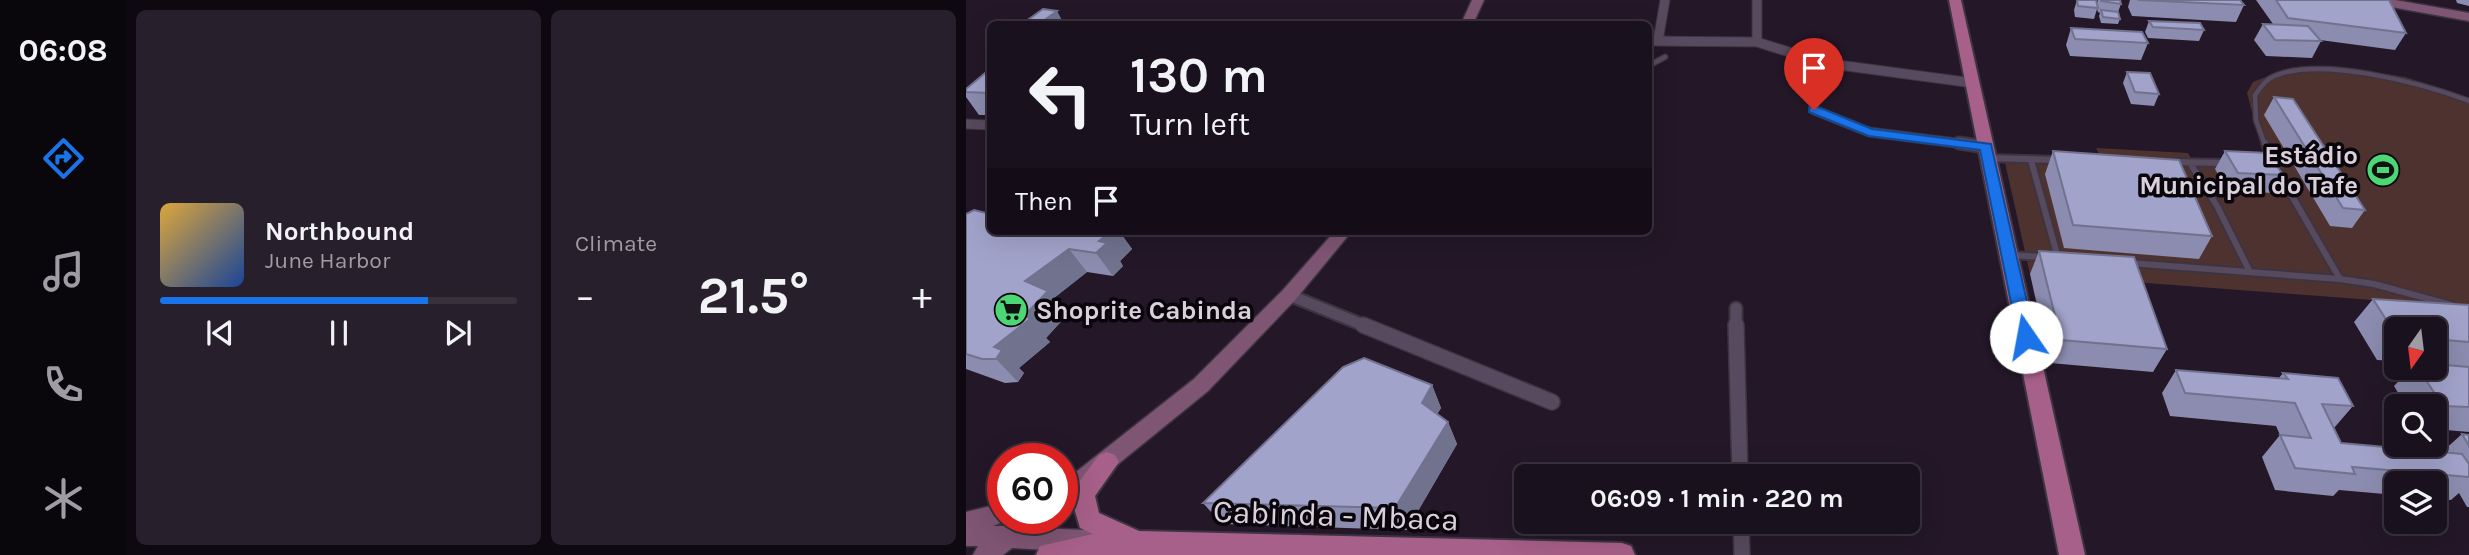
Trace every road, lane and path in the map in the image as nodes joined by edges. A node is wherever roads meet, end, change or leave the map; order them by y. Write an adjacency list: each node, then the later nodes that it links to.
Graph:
1 (1478, 0): 7 (street)
2 (1665, 0): 8 (street)
3 (1757, 0): 9 (street)
4 (1955, 0): 12 (main road)
5 (2375, 0): 6 (street)
6 (2469, 17)
7 (1468, 21)
8 (1653, 41): 9 (street)
9 (1757, 42): 12 (street)
10 (1665, 57): 11 (lane)
11 (1652, 64)
12 (1973, 83): 17 (main road)
13 (2469, 102): 24 (lane)
14 (1814, 110): 17 (street)
15 (966, 124): 16 (street)
16 (987, 125)
17 (1987, 153): 18 (lane); 26 (main road)
18 (2031, 160): 19 (lane); 27 (lane)
19 (2071, 160)
20 (2164, 162): 21 (lane)
21 (2190, 163): 22 (lane); 30 (lane)
22 (2232, 163)
23 (2259, 164): 24 (lane)
24 (2273, 164): 31 (lane)
25 (1341, 235): 32 (street)
26 (2009, 255): 27 (lane); 51 (main road)
27 (2058, 258): 28 (lane)
28 (2071, 259)
29 (2127, 263): 30 (lane)
30 (2250, 272): 31 (lane)
31 (2340, 279): 34 (lane)
32 (1289, 295): 35 (street); 36 (street)
33 (1736, 307): 37 (street)
34 (2458, 307)
35 (1552, 402)
36 (1107, 462): 38 (street); 39 (street); 46 (main road)
37 (1740, 464)
38 (1078, 479)
39 (1078, 484)
40 (987, 517): 41 (street)
41 (966, 522)
42 (1013, 534): 45 (street)
43 (1741, 534): 50 (street)
44 (966, 536): 45 (street)
45 (1007, 539): 46 (street); 47 (street)
46 (1135, 542): 48 (main road, Cabinda - Mbaca); 49 (main road, Cabinda - Mbaca)
47 (985, 555)
48 (1049, 555)
49 (1622, 555)
50 (1742, 555)
51 (2072, 555)

